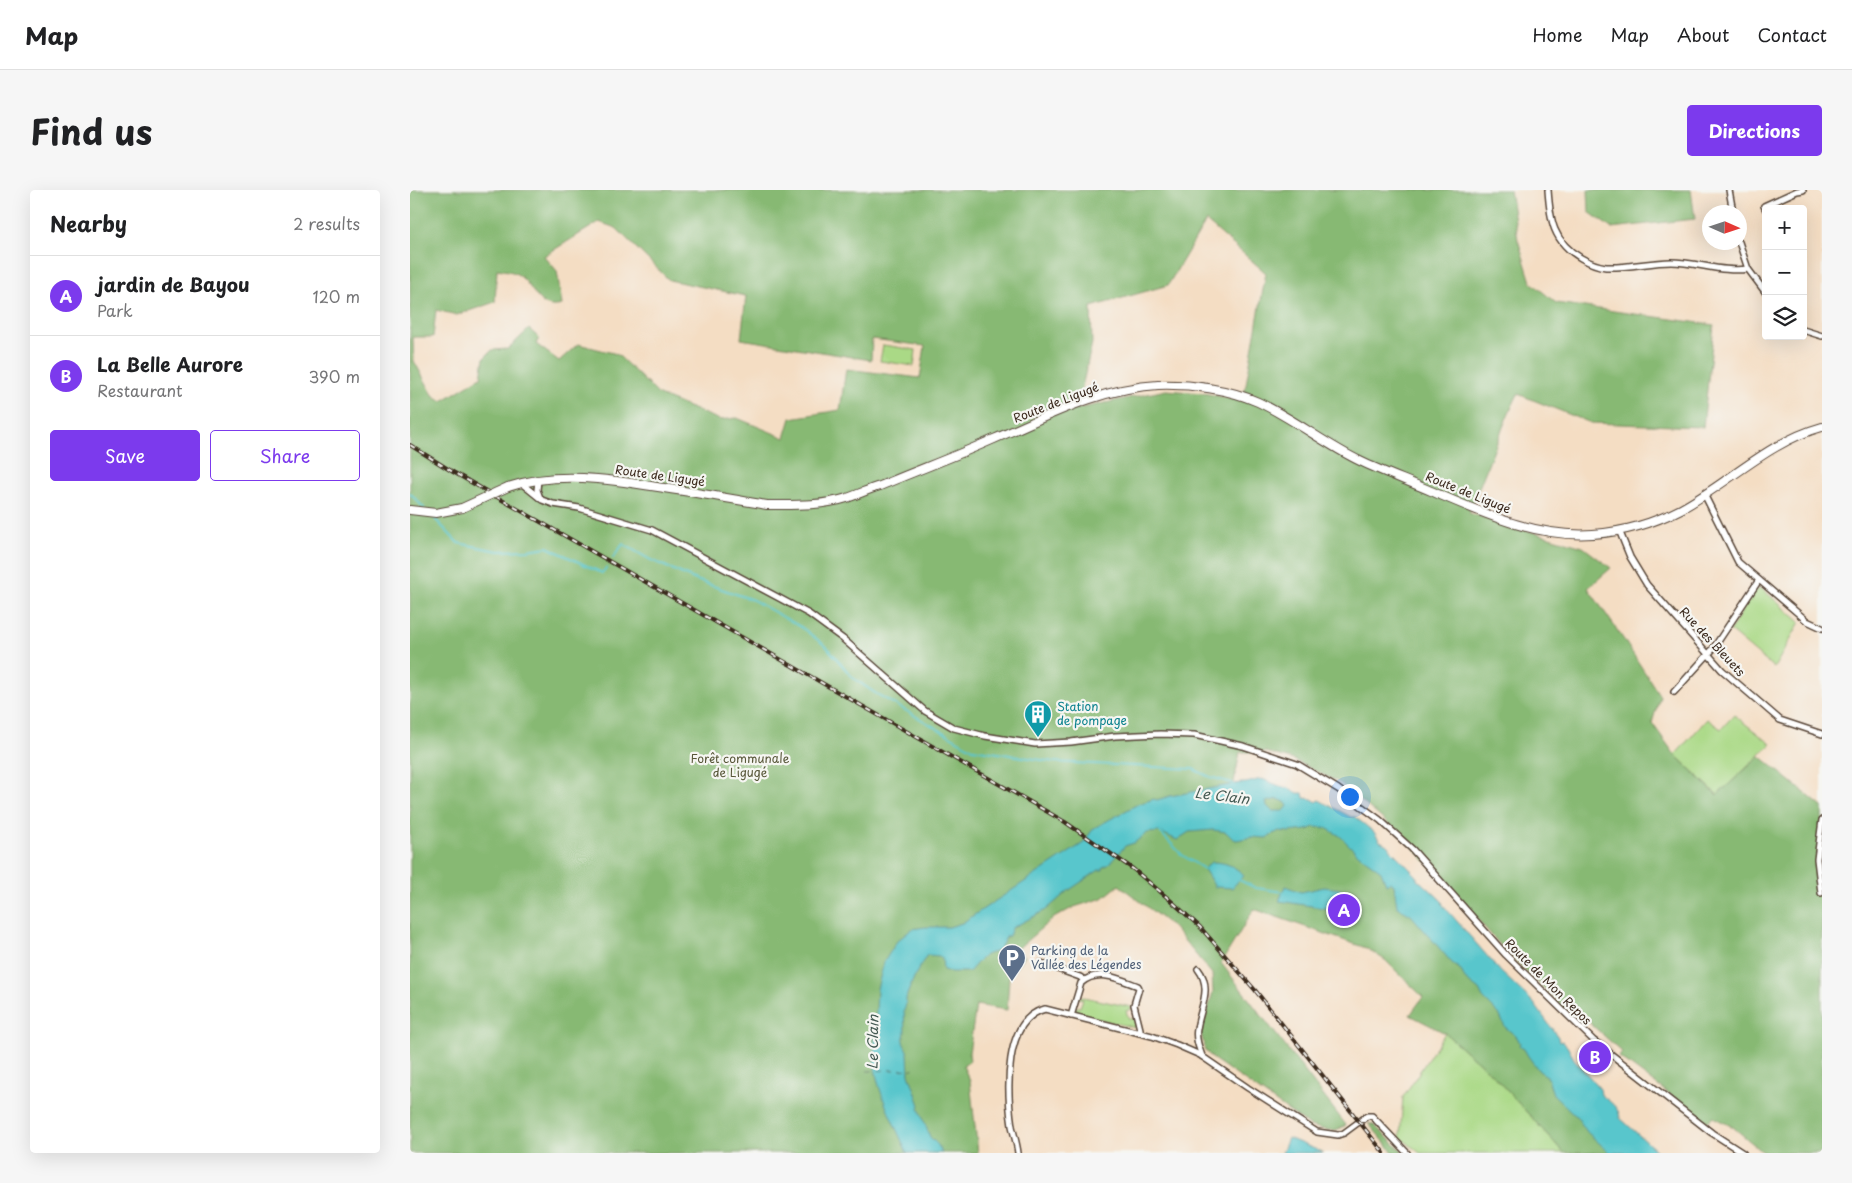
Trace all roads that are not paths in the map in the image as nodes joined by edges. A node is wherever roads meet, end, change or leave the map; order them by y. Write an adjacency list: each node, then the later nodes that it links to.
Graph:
1 (1548, 190): 7 (street)
2 (1729, 190): 4 (street)
3 (1803, 190): 5 (street)
4 (1731, 205)
5 (1766, 205)
6 (1742, 250): 7 (street)
7 (1748, 270): 8 (street)
8 (1762, 288)
9 (1807, 331): 10 (street)
10 (1822, 336)
11 (1822, 427): 14 (street, Route de Ligugé)
12 (538, 480): 13 (street, Route de Ligugé); 15 (street); 17 (street, Route de Ligugé)
13 (521, 483): 15 (street); 16 (street, Route de Ligugé, bridge)
14 (1704, 494): 17 (street, Route de Ligugé); 18 (street)
15 (542, 500): 33 (street, Route de Mon Repos)
16 (410, 510)
17 (1619, 530): 20 (street, Rue des Bleuets)
18 (1759, 580): 19 (street); 20 (street)
19 (1822, 628)
20 (1709, 655): 21 (street); 22 (street, Rue des Bleuets)
21 (1674, 692)
22 (1822, 734)
23 (1822, 820): 24 (street)
24 (1821, 893)
25 (1041, 963): 27 (street)
26 (1198, 969): 30 (street)
27 (1084, 980): 28 (street); 29 (street)
28 (1071, 1016): 29 (street); 31 (street)
29 (1140, 1033): 30 (street)
30 (1202, 1056): 32 (street)
31 (1018, 1153)
32 (1407, 1153)
33 (1743, 1153)

